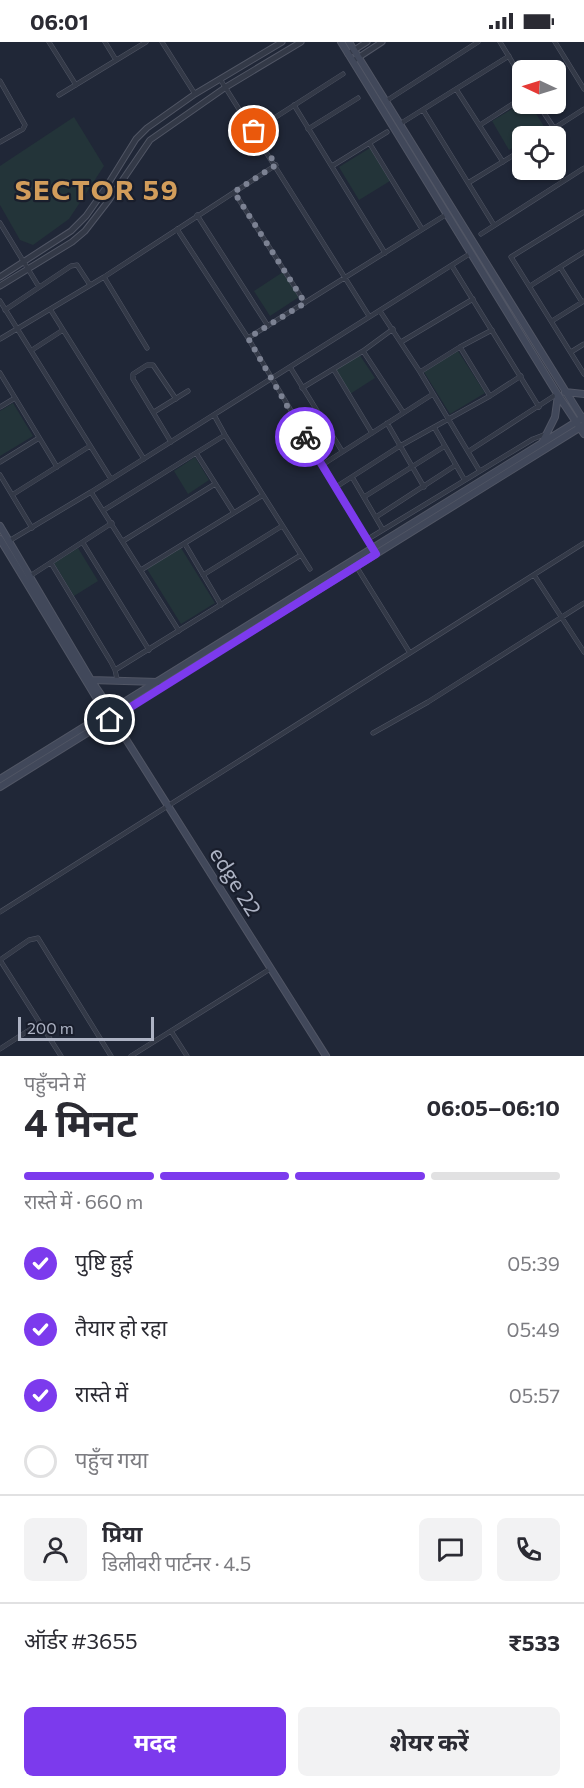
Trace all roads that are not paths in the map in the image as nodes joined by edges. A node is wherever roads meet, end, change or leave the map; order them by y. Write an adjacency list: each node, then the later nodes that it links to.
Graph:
1 (49, 42): 22 (street)
2 (105, 42): 17 (street)
3 (146, 42): 17 (street)
4 (162, 42): 26 (street)
5 (282, 42): 20 (street)
6 (301, 42): 23 (street)
7 (341, 42): 14 (main road)
8 (349, 42): 14 (main road)
9 (367, 42): 14 (street)
10 (382, 42): 16 (street)
11 (478, 42): 29 (street)
12 (500, 42): 15 (street)
13 (555, 42): 25 (street)
14 (351, 52): 16 (main road)
15 (509, 56): 18 (street); 24 (street)
16 (356, 59): 29 (main road); 51 (main road)
17 (116, 60): 22 (street)
18 (512, 61)
19 (343, 74): 31 (street)
20 (220, 79): 23 (street); 26 (street)
21 (0, 81): 40 (street)
22 (76, 85): 27 (street)
23 (226, 87): 38 (street); 63 (street)
24 (456, 89): 33 (street); 35 (street)
25 (584, 89)
26 (195, 94): 60 (street)
27 (59, 95)
28 (358, 98): 37 (street)
29 (386, 101): 103 (main road)
30 (512, 104): 35 (street)
31 (294, 105): 37 (street); 38 (street)
32 (584, 109): 36 (street)
33 (423, 110): 34 (street); 47 (street)
34 (404, 122)
35 (480, 125): 43 (street)
36 (557, 126)
37 (309, 129): 45 (street)
38 (254, 131): 44 (street)
39 (387, 132): 41 (street)
40 (0, 142)
41 (370, 144): 45 (street); 55 (street)
42 (512, 156): 43 (street)
43 (503, 162): 47 (street)
44 (276, 165): 48 (street); 66 (street)
45 (332, 166): 58 (street)
46 (584, 168): 53 (street)
47 (468, 183): 53 (street)
48 (234, 192): 50 (street); 74 (street)
49 (584, 212): 69 (street)
50 (197, 214): 54 (street); 80 (street)
51 (447, 214): 55 (street); 59 (main road)
52 (0, 223): 60 (street)
53 (494, 225): 56 (street)
54 (177, 229): 65 (street); 85 (street)
55 (422, 229): 58 (street)
56 (481, 234)
57 (584, 252): 62 (street)
58 (385, 253): 66 (street)
59 (471, 253): 61 (street); 105 (main road)
60 (24, 262): 63 (street); 64 (street)
61 (452, 266): 71 (street); 77 (street)
62 (561, 267): 69 (street); 73 (street)
63 (28, 269): 68 (street); 70 (street)
64 (0, 277)
65 (104, 277): 67 (street); 90 (street)
66 (346, 278): 74 (street); 78 (street)
67 (90, 285): 70 (street); 75 (street)
68 (0, 286)
69 (530, 286): 79 (street)
70 (39, 287): 76 (street)
71 (473, 298): 84 (street); 87 (street)
72 (0, 301): 76 (street)
73 (583, 302): 79 (street)
74 (305, 303): 80 (street)
75 (50, 309): 81 (street); 83 (street)
76 (6, 310): 81 (street)
77 (380, 311): 78 (street); 82 (street)
78 (369, 316): 94 (street)
79 (552, 321): 93 (street)
80 (268, 326): 85 (street)
81 (18, 329): 86 (street); 91 (street)
82 (393, 329): 87 (street); 92 (street)
83 (63, 330): 91 (street); 131 (street)
84 (492, 330): 89 (street); 99 (street)
85 (248, 338): 100 (street)
86 (0, 339)
87 (401, 342): 96 (street)
88 (584, 344): 93 (street)
89 (459, 347): 96 (street); 107 (street)
90 (147, 348)
91 (32, 350): 125 (street)
92 (363, 351): 95 (street); 113 (street)
93 (571, 352): 98 (street)
94 (290, 367): 100 (street); 101 (street)
95 (334, 370): 101 (street); 119 (street)
96 (420, 372): 104 (street)
97 (0, 373): 108 (street)
98 (584, 374)
99 (521, 376): 107 (street); 111 (street)
100 (271, 379): 114 (street); 133 (street)
101 (302, 388): 129 (street)
102 (188, 391): 109 (street)
103 (565, 392): 106 (main road); 117 (main road)
104 (433, 394): 113 (street); 115 (street)
105 (557, 394): 111 (street); 117 (main road); 120 (main road)
106 (584, 394)
107 (490, 396): 115 (street)
108 (15, 398): 110 (street); 122 (street)
109 (176, 399): 112 (street); 112 (street)
110 (0, 407)
111 (539, 407): 128 (street)
112 (154, 412): 123 (street)
113 (403, 412): 116 (street)
114 (214, 415): 121 (street); 123 (street)
115 (449, 419): 118 (street); 128 (street)
116 (387, 423): 119 (street); 126 (street)
117 (582, 423): 124 (main road); 164 (main road)
118 (434, 427): 126 (street); 127 (street)
119 (372, 433): 129 (street)
120 (548, 433): 124 (main road); 137 (street)
121 (225, 435): 130 (street); 147 (street)
122 (39, 438): 132 (street); 135 (street)
123 (171, 442): 131 (street)
124 (541, 444): 164 (main road)
125 (90, 446): 135 (street); 140 (street)
126 (400, 446): 136 (street); 139 (street)
127 (445, 446): 134 (street); 136 (street)
128 (469, 451): 137 (street)
129 (342, 452): 133 (street)
130 (196, 453): 142 (street); 149 (street)
131 (144, 459): 140 (street)
132 (0, 462)
133 (322, 465): 143 (street)
134 (456, 465): 141 (street); 144 (street)
135 (57, 467): 146 (street)
136 (412, 467): 144 (street); 148 (street)
137 (480, 470): 141 (street)
138 (0, 475): 146 (street)
139 (352, 477): 143 (street); 148 (street)
140 (111, 479): 145 (street)
141 (464, 479): 156 (street)
142 (215, 484): 150 (street); 160 (street)
143 (336, 487): 158 (street)
144 (424, 487): 151 (street)
145 (91, 492): 149 (street); 155 (street)
146 (12, 495): 155 (street)
147 (263, 495): 150 (street); 154 (street)
148 (364, 497): 151 (street)
149 (104, 510): 152 (street)
150 (234, 513): 163 (street)
151 (376, 517): 156 (street)
152 (112, 523): 160 (street); 161 (street)
153 (0, 526): 159 (main road)
154 (282, 526): 165 (street); 170 (street)
155 (32, 528): 159 (street)
156 (383, 530): 158 (street)
157 (0, 539): 184 (main road)
158 (368, 539): 164 (street)
159 (9, 541): 172 (main road)
160 (123, 541): 169 (street)
161 (83, 543): 166 (street); 177 (street)
162 (584, 543): 171 (street)
163 (185, 544): 169 (street); 170 (street)
164 (375, 551): 167 (main road); 183 (main road)
165 (301, 555): 168 (street); 174 (street)
166 (51, 563): 172 (street); 180 (street)
167 (356, 566): 179 (street); 184 (main road)
168 (310, 569)
169 (141, 570): 176 (street)
170 (203, 575): 174 (street)
171 (534, 575): 175 (street); 179 (street)
172 (30, 576): 182 (main road)
173 (584, 603): 175 (street)
174 (222, 606): 176 (street)
175 (562, 616): 178 (street); 185 (street)
176 (178, 631): 177 (street)
177 (149, 650): 180 (street)
178 (584, 652)
179 (410, 653): 188 (street)
180 (115, 670): 181 (street)
181 (117, 679): 182 (main road); 183 (main road)
182 (91, 680): 184 (main road)
183 (158, 682): 184 (main road)
184 (110, 715): 186 (main road); 187 (main road); 188 (main road, edge 22)
185 (373, 734)
186 (0, 779)
187 (0, 787)
188 (168, 806): 189 (street); 191 (main road, edge 22)
189 (0, 912)
190 (0, 960): 192 (street); 196 (street)
191 (270, 969): 193 (street); 199 (main road, edge 22)
192 (40, 1023): 194 (street); 195 (street)
193 (171, 1031): 197 (street); 198 (street)
194 (0, 1049)
195 (61, 1056)
196 (111, 1056)
197 (131, 1056)
198 (187, 1056)
199 (326, 1056)

